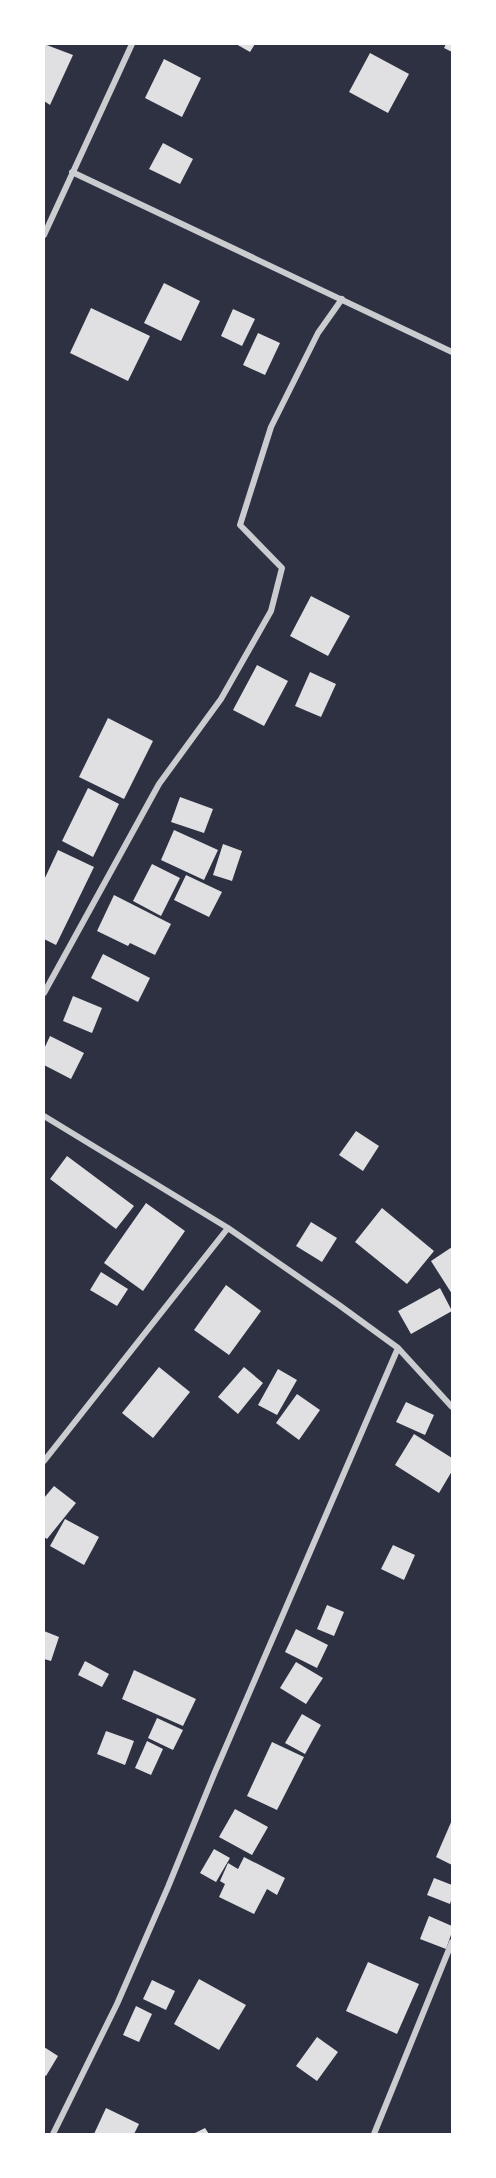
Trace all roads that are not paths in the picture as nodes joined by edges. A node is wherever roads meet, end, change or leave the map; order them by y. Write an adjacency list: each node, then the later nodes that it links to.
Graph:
1 (132, 44): 2 (street)
2 (72, 172): 3 (street); 4 (street)
3 (44, 236)
4 (342, 299): 5 (street); 6 (street)
5 (453, 352)
6 (44, 993)
7 (44, 1116): 8 (street)
8 (228, 1228): 9 (street); 11 (street)
9 (398, 1348): 10 (street); 13 (street)
10 (453, 1407)
11 (44, 1461)
12 (453, 1942): 14 (street)
13 (53, 2134)
14 (374, 2134)

